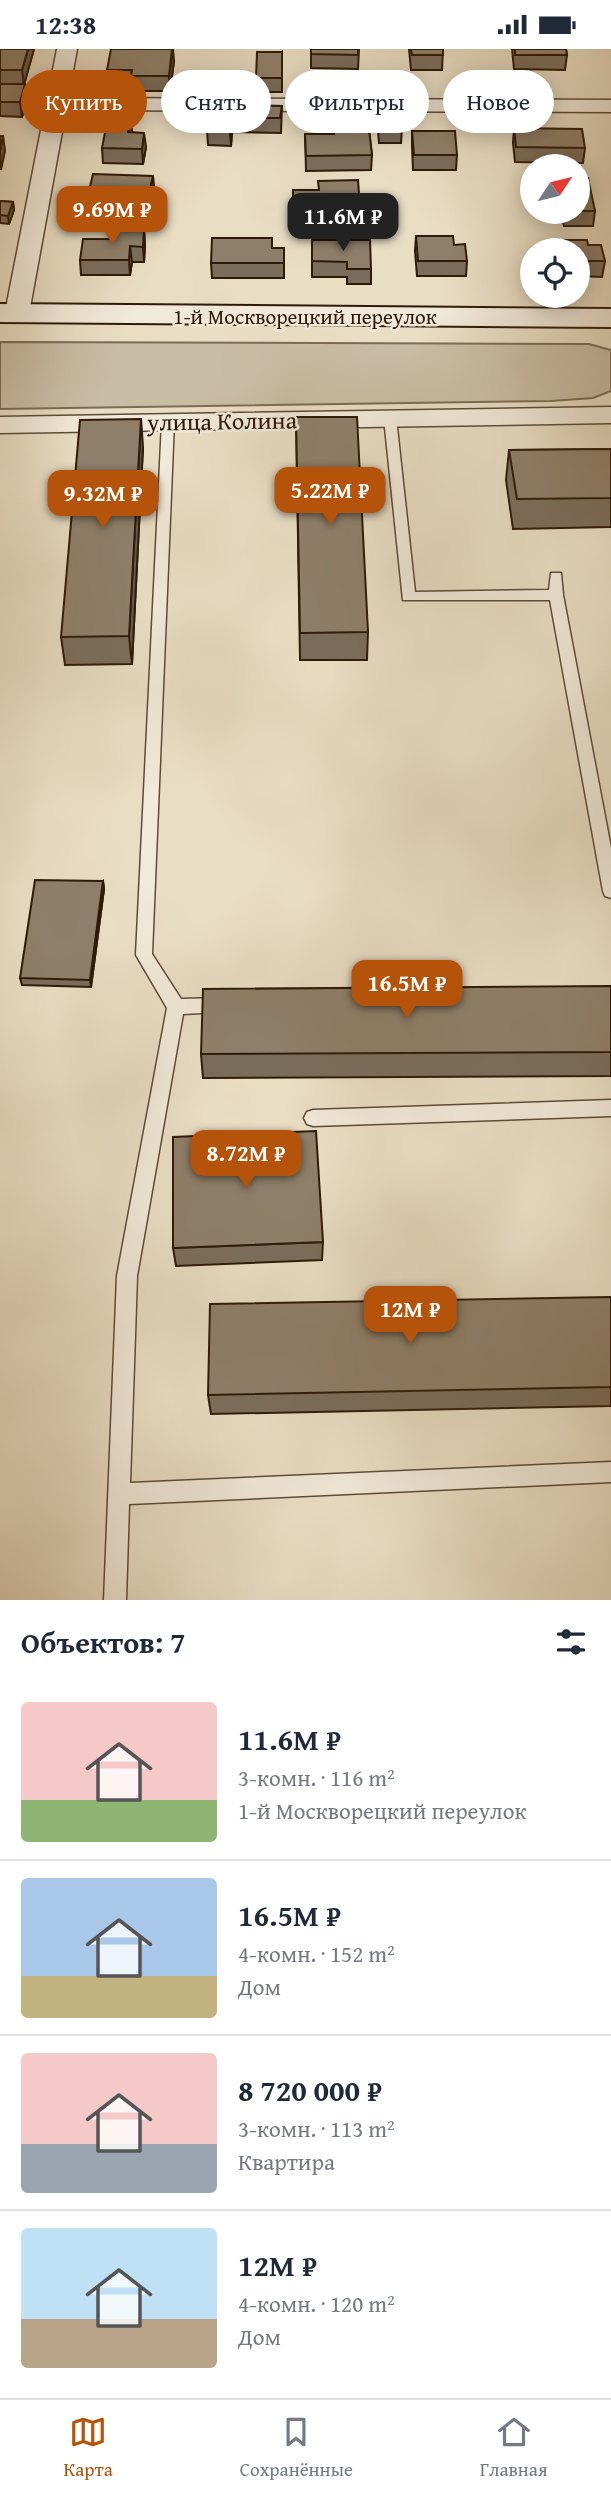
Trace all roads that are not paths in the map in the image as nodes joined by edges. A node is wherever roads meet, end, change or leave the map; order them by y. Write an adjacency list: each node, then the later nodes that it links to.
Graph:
1 (67, 49): 2 (street)
2 (63, 70)
3 (147, 104): 4 (street)
4 (611, 106)
5 (50, 133): 6 (street)
6 (8, 313): 7 (street, 1-й Москворецкий переулок)
7 (611, 318)
8 (611, 415): 9 (street, улица Колина)
9 (390, 418): 10 (street, улица Колина); 13 (lane)
10 (169, 422): 11 (street, улица Колина); 16 (lane)
11 (0, 425)
12 (556, 576): 13 (lane)
13 (556, 595): 14 (lane)
14 (611, 891)
15 (244, 1004): 16 (lane)
16 (176, 1007): 20 (lane)
17 (611, 1108): 18 (lane)
18 (313, 1118)
19 (611, 1472): 20 (lane)
20 (119, 1494): 21 (lane)
21 (115, 1600)

